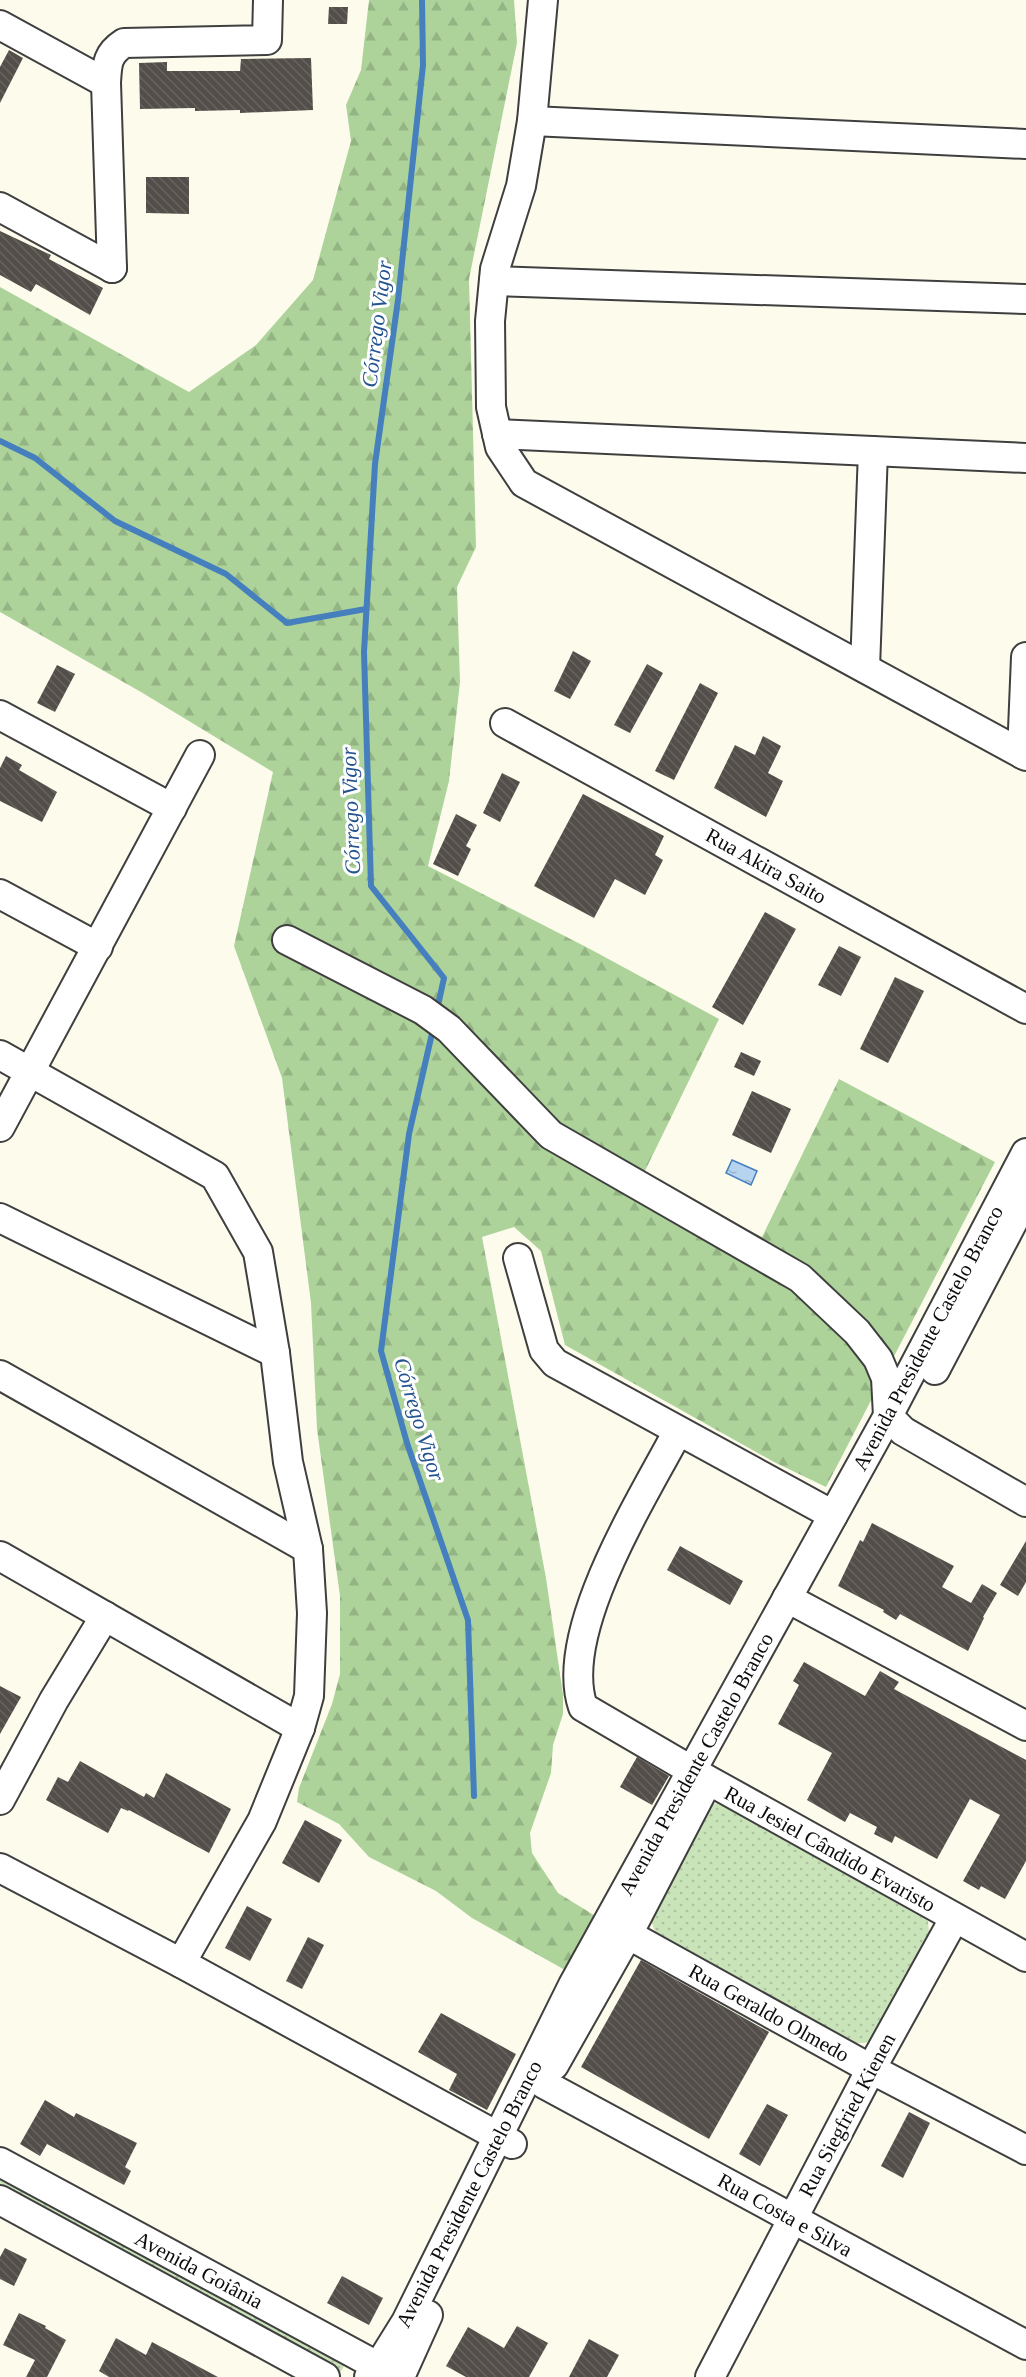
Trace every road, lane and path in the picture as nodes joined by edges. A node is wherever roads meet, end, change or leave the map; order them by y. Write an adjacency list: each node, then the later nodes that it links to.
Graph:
1 (268, 0): 4 (street)
2 (543, 0): 5 (street)
3 (0, 25): 4 (street)
4 (106, 83): 7 (street)
5 (532, 121): 6 (street); 8 (street)
6 (1026, 144)
7 (0, 207)
8 (494, 281): 9 (street); 10 (street)
9 (1026, 300)
10 (497, 434): 11 (street); 14 (street)
11 (873, 451): 12 (street); 14 (street)
12 (1026, 458)
13 (1026, 657): 18 (street)
14 (865, 668): 18 (street)
15 (0, 715): 19 (street)
16 (505, 723): 23 (street, Rua Akira Saito)
17 (200, 755): 19 (street)
18 (1024, 755)
19 (172, 808): 22 (street)
20 (0, 894): 22 (street)
21 (287, 940): 33 (street)
22 (98, 947): 25 (street)
23 (1026, 1009)
24 (0, 1055): 25 (street)
25 (31, 1072): 26 (street); 31 (street)
26 (0, 1127)
27 (1026, 1153): 33 (street, Avenida Presidente Castelo Branco)
28 (1026, 1197): 33 (street, Avenida Presidente Castelo Branco)
29 (0, 1218): 31 (street)
30 (518, 1258): 34 (street)
31 (275, 1353): 37 (street)
32 (0, 1375): 37 (street)
33 (896, 1423): 35 (street); 36 (street, Avenida Presidente Castelo Branco); 39 (street, Avenida Presidente Castelo Branco)
34 (678, 1431): 36 (street); 43 (street, Rua Jesiel Cândido Evaristo)
35 (1026, 1502)
36 (833, 1515): 39 (street, Avenida Presidente Castelo Branco)
37 (308, 1549): 42 (street)
38 (0, 1556): 40 (street)
39 (795, 1602): 41 (street); 43 (street, Avenida Presidente Castelo Branco)
40 (105, 1616): 42 (street); 44 (street)
41 (1026, 1726)
42 (300, 1728): 49 (street)
43 (700, 1775): 46 (street, Rua Jesiel Cândido Evaristo); 47 (street, Avenida Presidente Castelo Branco)
44 (0, 1800)
45 (0, 1868): 49 (street)
46 (954, 1919): 48 (street, Rua Jesiel Cândido Evaristo); 50 (street, Rua Siegfried Kienen)
47 (617, 1929): 50 (street, Rua Geraldo Olmedo); 51 (street, Avenida Presidente Castelo Branco); 52 (street, Avenida Presidente Castelo Branco)
48 (1026, 1957)
49 (181, 1963): 52 (street)
50 (871, 2069): 53 (street, Rua Geraldo Olmedo); 56 (street, Rua Siegfried Kienen)
51 (544, 2084): 52 (street, Avenida Presidente Castelo Branco); 56 (street, Rua Costa e Silva)
52 (505, 2140): 59 (street, Avenida Presidente Castelo Branco)
53 (1026, 2150)
54 (0, 2162): 59 (street, Avenida Goiânia)
55 (0, 2200): 60 (street, Avenida Goiânia)
56 (792, 2220): 57 (street, Rua Costa e Silva); 58 (street, Rua Siegfried Kienen)
57 (1026, 2345)
58 (718, 2374)
59 (386, 2375)
60 (326, 2377)

